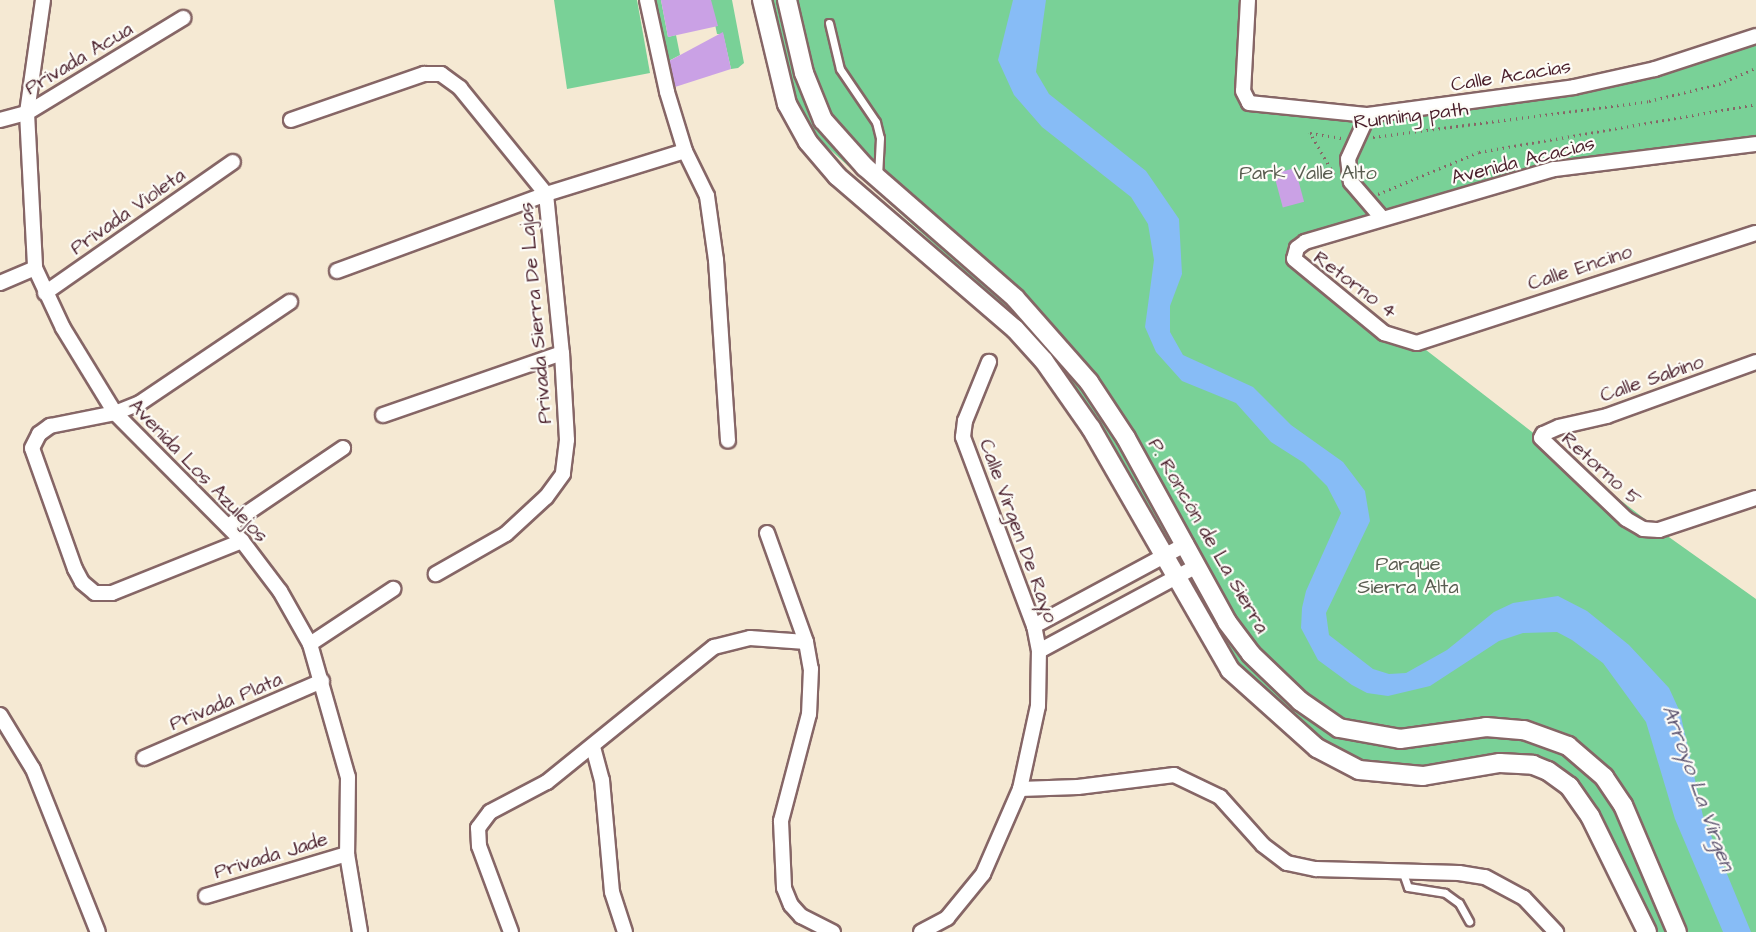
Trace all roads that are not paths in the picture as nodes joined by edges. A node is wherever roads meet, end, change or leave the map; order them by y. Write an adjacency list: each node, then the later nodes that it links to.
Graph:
1 (43, 0): 10 (street, Avenida Los Azulejos)
2 (647, 0): 15 (street)
3 (762, 0): 21 (street)
4 (787, 0): 17 (street, P. Roncón de La Sierra)
5 (1248, 0): 11 (street, Calle Acacias)
6 (183, 18): 10 (street, Privada Acua)
7 (828, 23): 17 (lane)
8 (1750, 38): 9 (street); 11 (street, Calle Acacias)
9 (1756, 49)
10 (27, 113): 12 (street, Privada Acua); 24 (street, Avenida Los Azulejos)
11 (1368, 114): 20 (street)
12 (0, 120)
13 (291, 120): 18 (street, Privada Sierra De Lajas)
14 (1756, 144): 20 (street, Avenida Acacias)
15 (686, 151): 18 (street); 36 (street)
16 (233, 162): 27 (street, Privada Violeta)
17 (877, 177): 19 (street, P. Roncón de La Sierra)
18 (546, 194): 25 (street); 30 (street, Privada Sierra De Lajas)
19 (909, 204): 21 (street); 42 (street, P. Roncón de La Sierra)
20 (1383, 218): 23 (street, Avenida Acacias)
21 (892, 224): 43 (street)
22 (1756, 233): 29 (street, Calle Encino)
23 (1305, 242): 29 (street, Retorno 4)
24 (36, 267): 26 (street); 27 (street, Avenida Los Azulejos)
25 (337, 271)
26 (0, 284)
27 (45, 293): 33 (street, Avenida Los Azulejos)
28 (290, 302): 33 (street)
29 (1417, 343)
30 (562, 353): 34 (street); 45 (street, Privada Sierra De Lajas)
31 (989, 362): 48 (street, Calle Virgen De Rayo)
32 (1756, 362): 35 (street, Calle Sabino)
33 (115, 413): 39 (street, Avenida Los Azulejos); 41 (street)
34 (383, 415)
35 (1559, 428): 38 (street, Retorno 5)
36 (728, 441)
37 (343, 448): 39 (street)
38 (1756, 498)
39 (228, 526): 41 (street, Avenida Los Azulejos)
40 (767, 533): 49 (street)
41 (242, 541): 50 (street, Avenida Los Azulejos)
42 (1186, 544): 43 (street); 44 (street, P. Roncón de La Sierra)
43 (1163, 556): 46 (street); 48 (street)
44 (1197, 566): 46 (street); 69 (street, P. Roncón de La Sierra)
45 (436, 574)
46 (1174, 577): 51 (street); 68 (street)
47 (393, 590): 50 (street)
48 (1034, 626): 51 (street, Calle Virgen De Rayo)
49 (806, 642): 54 (street); 65 (street)
50 (310, 645): 52 (street, Avenida Los Azulejos)
51 (1039, 651): 56 (street, Calle Virgen De Rayo)
52 (322, 681): 55 (street, Privada Plata); 57 (street, Avenida Los Azulejos)
53 (0, 715): 61 (street)
54 (593, 747): 63 (street); 64 (street)
55 (144, 758)
56 (1020, 789): 58 (street); 66 (street, Calle Virgen De Rayo)
57 (347, 854): 59 (street, Privada Jade); 62 (street, Avenida Los Azulejos)
58 (1402, 870): 60 (lane); 67 (street)
59 (206, 896)
60 (1469, 921)
61 (98, 932)
62 (360, 932)
63 (511, 932)
64 (625, 932)
65 (833, 932)
66 (921, 932)
67 (1556, 932)
68 (1647, 932)
69 (1677, 932)

